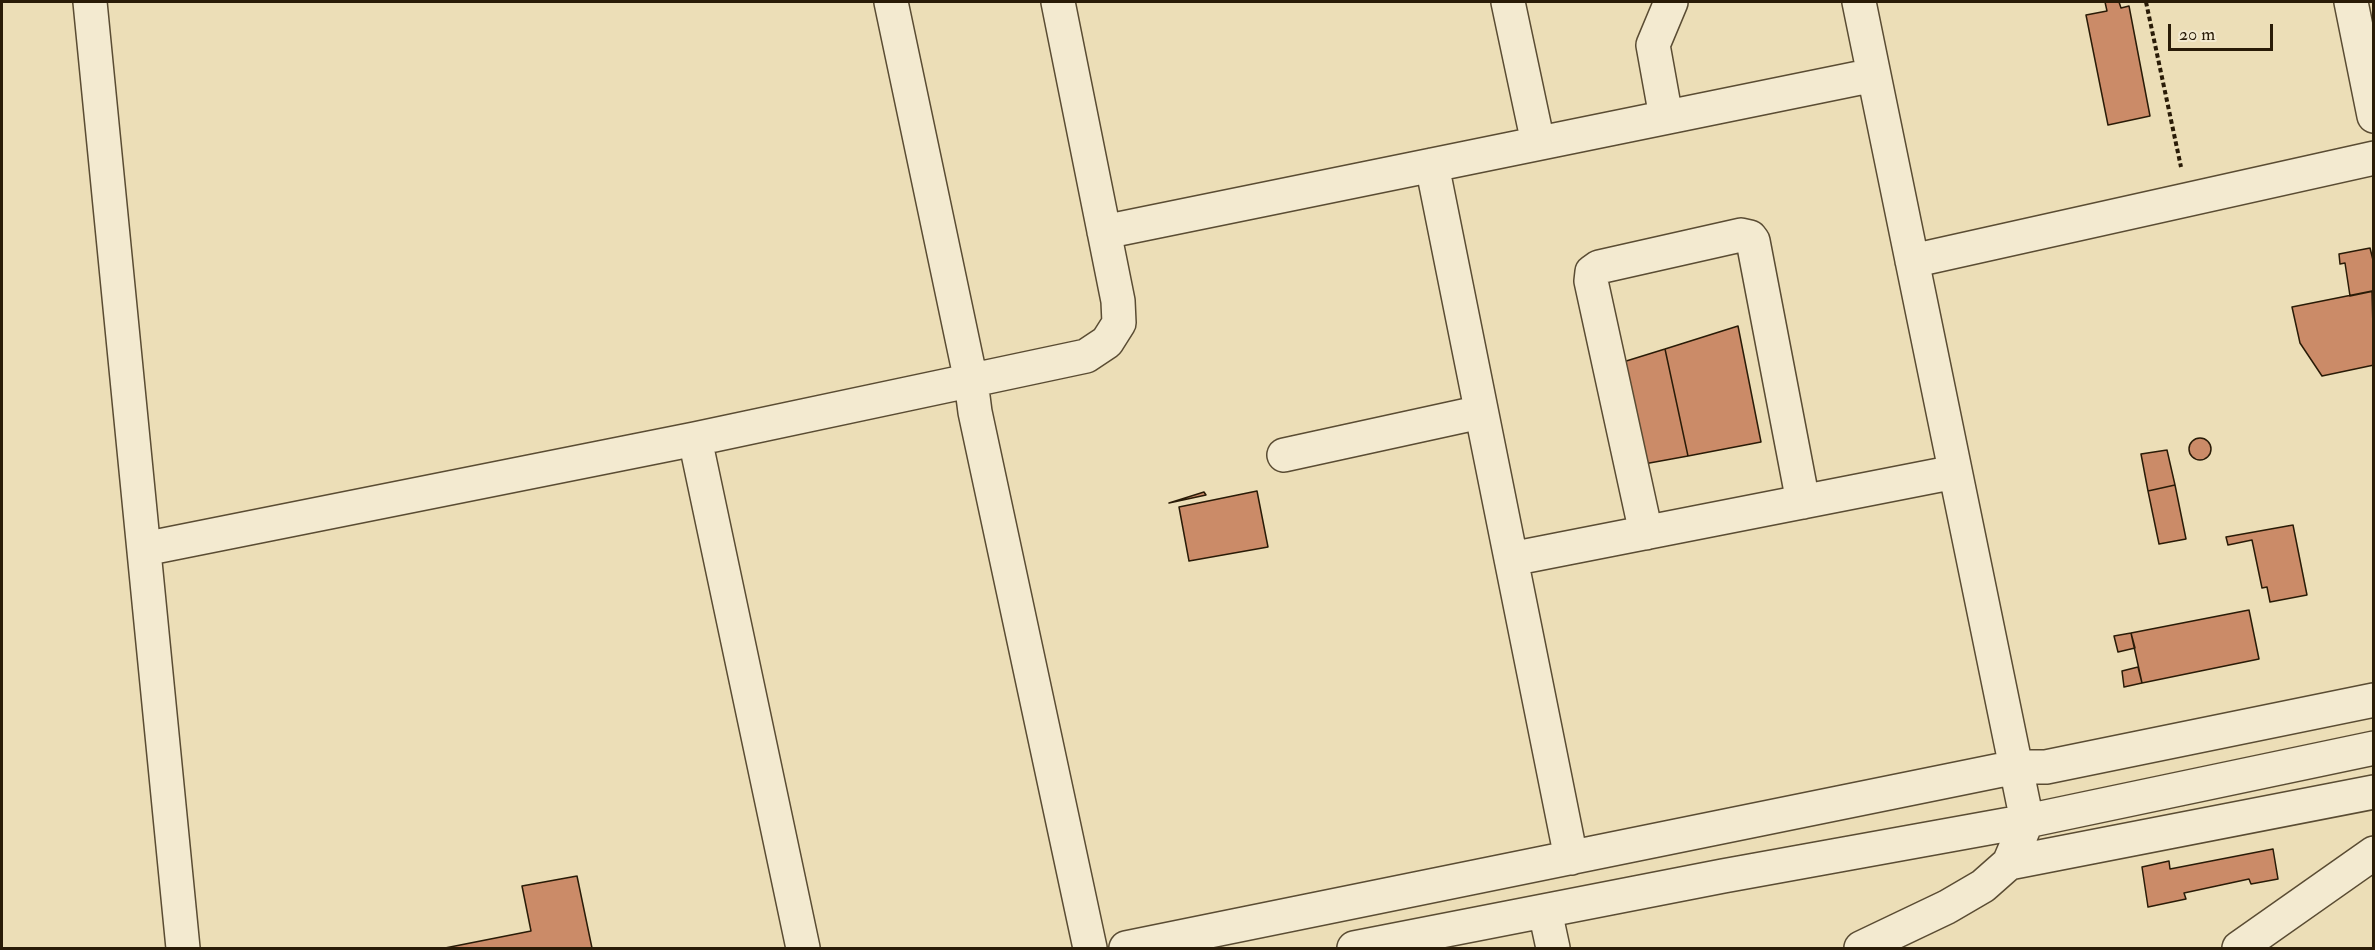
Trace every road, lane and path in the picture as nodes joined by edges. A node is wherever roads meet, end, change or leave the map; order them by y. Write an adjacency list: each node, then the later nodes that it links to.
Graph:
1 (90, 2): 25 (lane)
2 (891, 2): 18 (lane)
3 (1058, 2): 16 (lane)
4 (1508, 2): 12 (lane)
5 (1671, 2): 11 (lane)
6 (1859, 2): 9 (lane)
7 (2146, 2): 15 (path)
8 (2351, 2): 10 (lane)
9 (1874, 75): 11 (lane); 17 (lane)
10 (2373, 116)
11 (1666, 117): 12 (lane)
12 (1538, 143): 14 (lane)
13 (2373, 158): 15 (lane)
14 (1432, 165): 16 (lane); 19 (lane)
15 (2188, 200): 17 (lane)
16 (1104, 232): 18 (lane)
17 (1912, 261): 22 (lane)
18 (971, 381): 20 (lane); 39 (lane)
19 (1481, 412): 21 (lane); 26 (lane)
20 (695, 439): 25 (lane); 38 (lane)
21 (1284, 455)
22 (1955, 472): 23 (lane); 29 (lane)
23 (1803, 502): 24 (lane); 24 (lane)
24 (1646, 533): 26 (lane)
25 (144, 549): 37 (lane)
26 (1511, 559): 33 (lane)
27 (2373, 700): 29 (lane)
28 (2373, 748): 31 (lane)
29 (2016, 767): 31 (lane); 33 (lane)
30 (2373, 792): 34 (lane)
31 (2027, 820): 34 (lane); 35 (lane)
32 (2373, 853): 44 (lane)
33 (1571, 858): 40 (lane)
34 (2009, 863): 36 (lane)
35 (1545, 911): 41 (lane); 42 (lane)
36 (1907, 941): 43 (lane)
37 (183, 948)
38 (803, 948)
39 (1090, 948)
40 (1126, 948)
41 (1354, 948)
42 (1553, 948)
43 (1861, 948)
44 (2240, 948)

